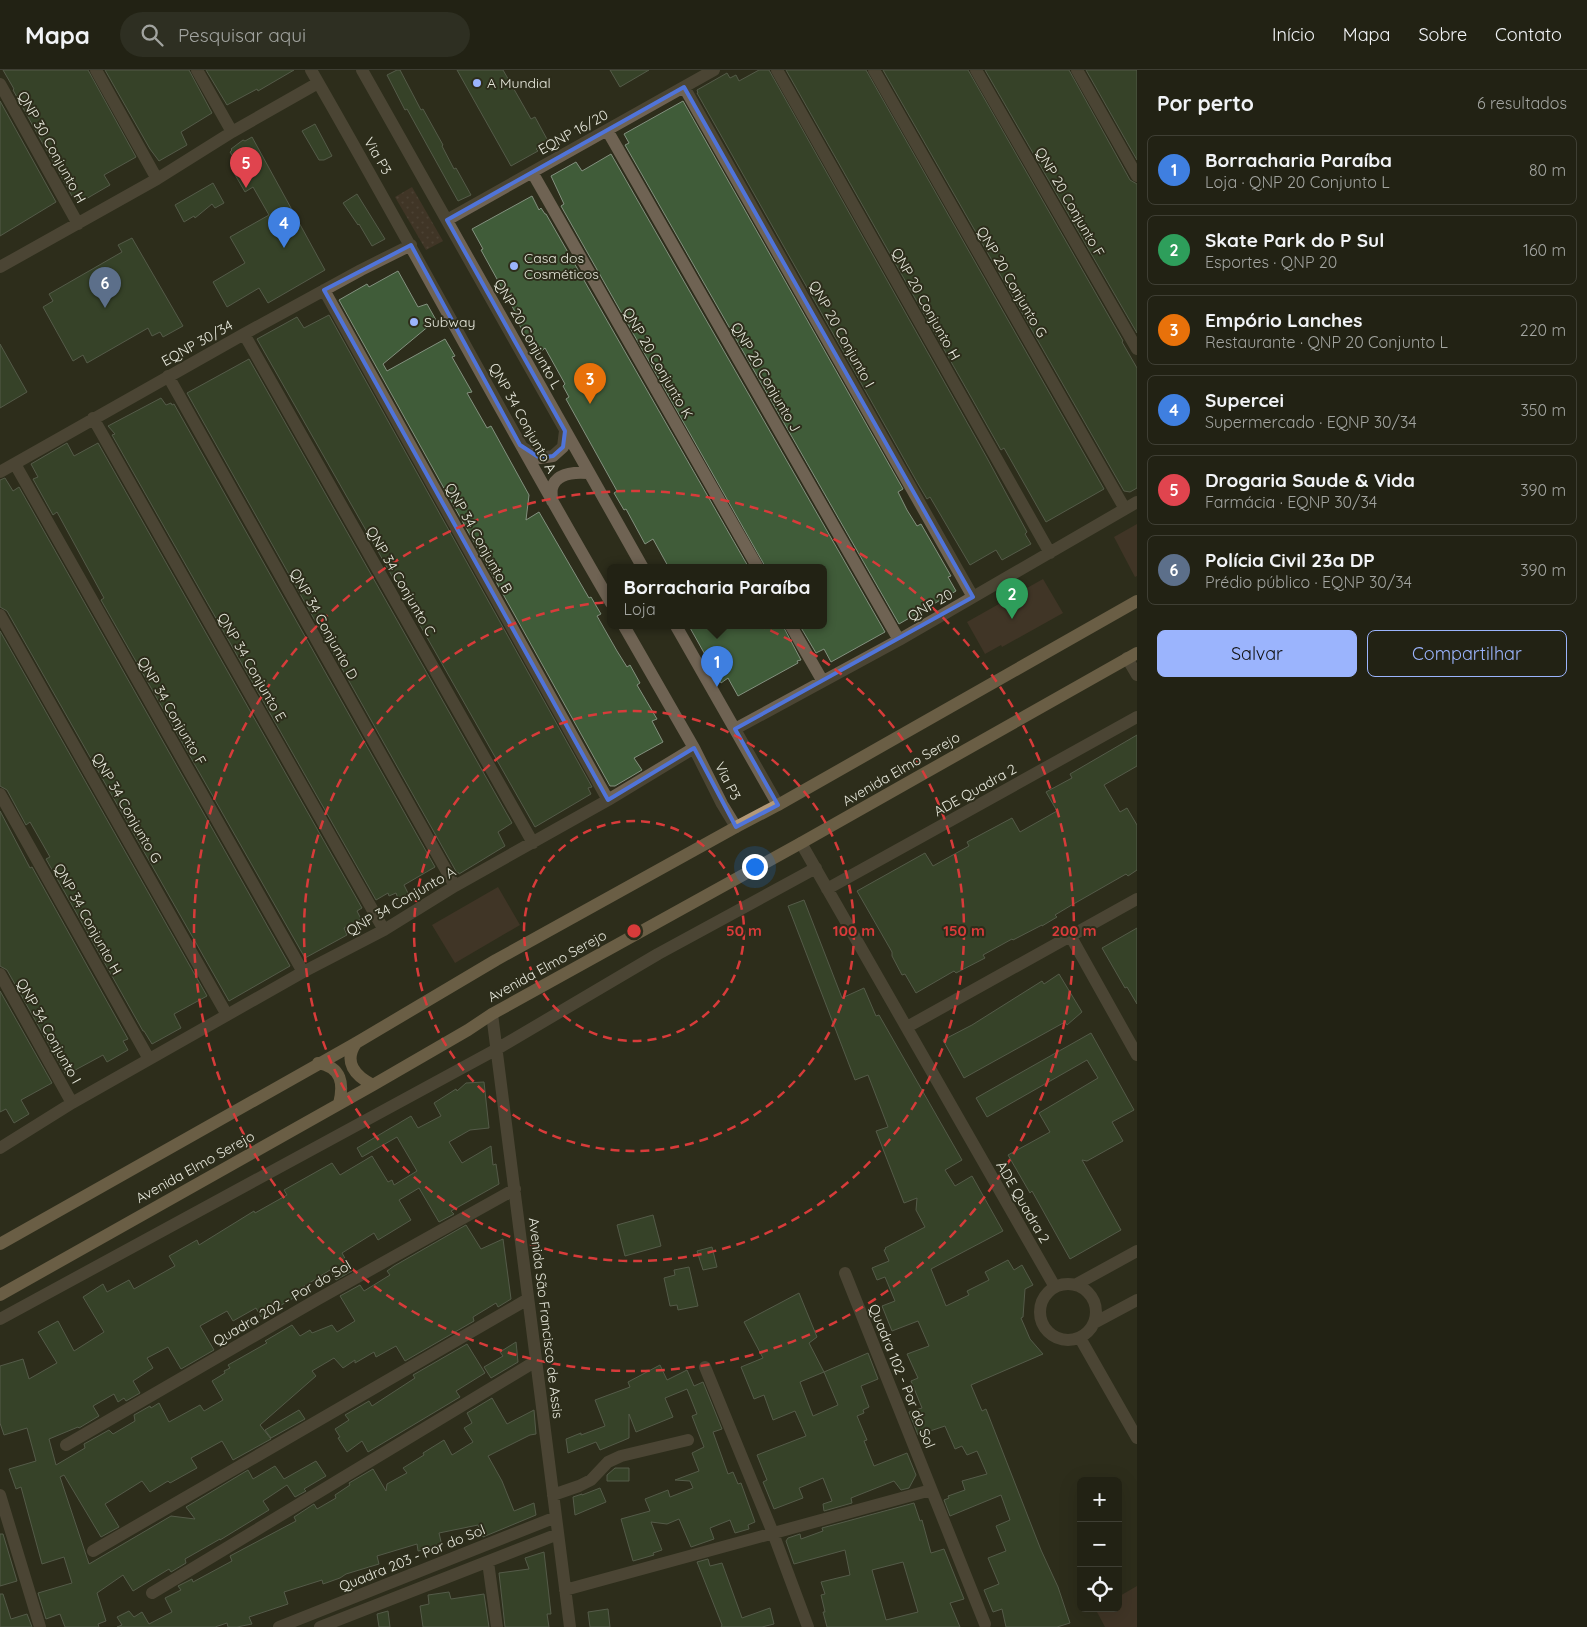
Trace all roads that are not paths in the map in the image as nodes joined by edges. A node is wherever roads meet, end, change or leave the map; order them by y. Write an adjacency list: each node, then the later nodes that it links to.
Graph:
1 (96, 70): 17 (street)
2 (196, 70): 14 (street)
3 (311, 70): 10 (street, Via P3)
4 (362, 70): 18 (street, Via P3)
5 (714, 70): 12 (street, EQNP 16/20)
6 (777, 70): 35 (street, QNP 20 Conjunto H)
7 (874, 70): 34 (street, QNP 20 Conjunto G)
8 (976, 70): 24 (street, QNP 20 Conjunto F)
9 (1077, 70): 16 (street)
10 (318, 82): 14 (street); 20 (street, Via P3)
11 (0, 84): 19 (street, QNP 30 Conjunto H)
12 (684, 87): 13 (street, EQNP 16/20); 39 (street, QNP 20 Conjunto I)
13 (607, 130): 15 (street, EQNP 16/20); 45 (street, QNP 20 Conjunto J)
14 (232, 132): 17 (street)
15 (532, 172): 18 (street, EQNP 16/20); 37 (street, QNP 20 Conjunto K)
16 (1137, 176)
17 (157, 179): 19 (street)
18 (447, 220): 27 (street, QNP 20 Conjunto L)
19 (78, 224): 21 (street)
20 (411, 245): 22 (street, EQNP 30/34); 28 (street, QNP 34 Conjunto A)
21 (1, 263)
22 (324, 290): 23 (street, EQNP 30/34); 53 (street, QNP 34 Conjunto B)
23 (244, 334): 25 (street, EQNP 30/34); 56 (street, QNP 34 Conjunto C)
24 (1137, 348)
25 (168, 376): 26 (street, EQNP 30/34); 59 (street, QNP 34 Conjunto D)
26 (93, 418): 29 (street, EQNP 30/34); 62 (street, QNP 34 Conjunto E)
27 (565, 431): 28 (street); 31 (street, QNP 20 Conjunto L)
28 (520, 446): 32 (street, QNP 34 Conjunto A)
29 (15, 464): 30 (street, EQNP 30/34); 64 (street, QNP 34 Conjunto F)
30 (0, 472)
31 (588, 473): 32 (street); 36 (street, QNP 20 Conjunto L)
32 (552, 501): 38 (street, QNP 34 Conjunto A)
33 (1137, 502): 34 (street, QNP 20)
34 (1125, 510): 35 (street, QNP 20)
35 (1050, 553): 39 (street, QNP 20)
36 (641, 564)
37 (756, 564)
38 (607, 597)
39 (973, 597): 45 (street, QNP 20)
40 (1137, 602): 54 (main road, Avenida Elmo Serejo)
41 (0, 615): 67 (street, QNP 34 Conjunto G)
42 (626, 629): 51 (street)
43 (678, 629): 50 (street)
44 (793, 629): 48 (street)
45 (899, 640): 48 (street, QNP 20)
46 (1132, 656): 47 (street); 57 (main road, Avenida Elmo Serejo)
47 (1137, 675)
48 (822, 680): 50 (street, QNP 20)
49 (1137, 717): 60 (street, ADE Quadra 2)
50 (735, 729): 54 (street)
51 (694, 748): 53 (street, QNP 34 Conjunto A); 55 (street, Via P3)
52 (0, 794): 72 (street, QNP 34 Conjunto H)
53 (608, 800): 56 (street, QNP 34 Conjunto A)
54 (778, 805): 55 (main road, Avenida Elmo Serejo)
55 (736, 827): 69 (main road, Avenida Elmo Serejo)
56 (533, 843): 59 (street, QNP 34 Conjunto A)
57 (801, 843): 58 (street, ADE Quadra 2); 66 (main road, Avenida Elmo Serejo)
58 (816, 868): 60 (street, ADE Quadra 2); 70 (street)
59 (455, 886): 62 (street, QNP 34 Conjunto A)
60 (827, 889): 68 (street, ADE Quadra 2)
61 (1137, 899): 63 (street)
62 (384, 930): 64 (street, QNP 34 Conjunto A)
63 (1071, 937): 68 (street); 71 (street)
64 (303, 972): 67 (street, QNP 34 Conjunto A)
65 (0, 974): 75 (street, QNP 34 Conjunto I)
66 (492, 1014): 70 (street, Avenida São Francisco de Assis); 74 (main road, Avenida Elmo Serejo)
67 (228, 1015): 72 (street, QNP 34 Conjunto A)
68 (907, 1028): 83 (street, ADE Quadra 2)
69 (356, 1043): 73 (main road, Avenida Elmo Serejo); 74 (main road)
70 (497, 1049): 78 (street, Avenida São Francisco de Assis); 87 (street)
71 (1137, 1054)
72 (149, 1059): 75 (street, QNP 34 Conjunto A)
73 (318, 1063): 76 (main road); 79 (main road, Avenida Elmo Serejo)
74 (373, 1085): 76 (main road, Avenida Elmo Serejo)
75 (72, 1103): 77 (street, QNP 34 Conjunto A)
76 (339, 1104): 84 (main road, Avenida Elmo Serejo)
77 (0, 1148)
78 (514, 1189): 85 (street, Avenida São Francisco de Assis); 94 (street, Quadra 202 - Por do Sol)
79 (0, 1244)
80 (1137, 1251): 82 (street)
81 (845, 1273): 95 (street, Quadra 102 - Por do Sol)
82 (1075, 1285): 83 (street); 88 (street)
83 (1055, 1288): 89 (street)
84 (0, 1295)
85 (528, 1299): 90 (street, Avenida São Francisco de Assis); 101 (street)
86 (1137, 1300): 88 (street)
87 (0, 1319)
88 (1094, 1324): 89 (street)
89 (1080, 1338): 92 (street)
90 (536, 1360): 97 (street, Avenida São Francisco de Assis); 104 (street)
91 (705, 1367): 99 (street)
92 (1137, 1438)
93 (688, 1440): 97 (street)
94 (66, 1446)
95 (931, 1490): 99 (street); 105 (street, Quadra 102 - Por do Sol)
96 (0, 1495): 106 (street)
97 (553, 1495): 98 (street, Avenida São Francisco de Assis)
98 (556, 1517): 100 (street, Avenida São Francisco de Assis); 107 (street, Quadra 203 - Por do Sol)
99 (773, 1533): 103 (street); 111 (street)
100 (558, 1534): 102 (street); 103 (street, Avenida São Francisco de Assis)
101 (93, 1551)
102 (488, 1562): 108 (street); 109 (street)
103 (565, 1590): 110 (street, Avenida São Francisco de Assis)
104 (152, 1593)
105 (985, 1624)
106 (40, 1627)
107 (279, 1627)
108 (320, 1627)
109 (496, 1627)
110 (570, 1627)
111 (808, 1627)

